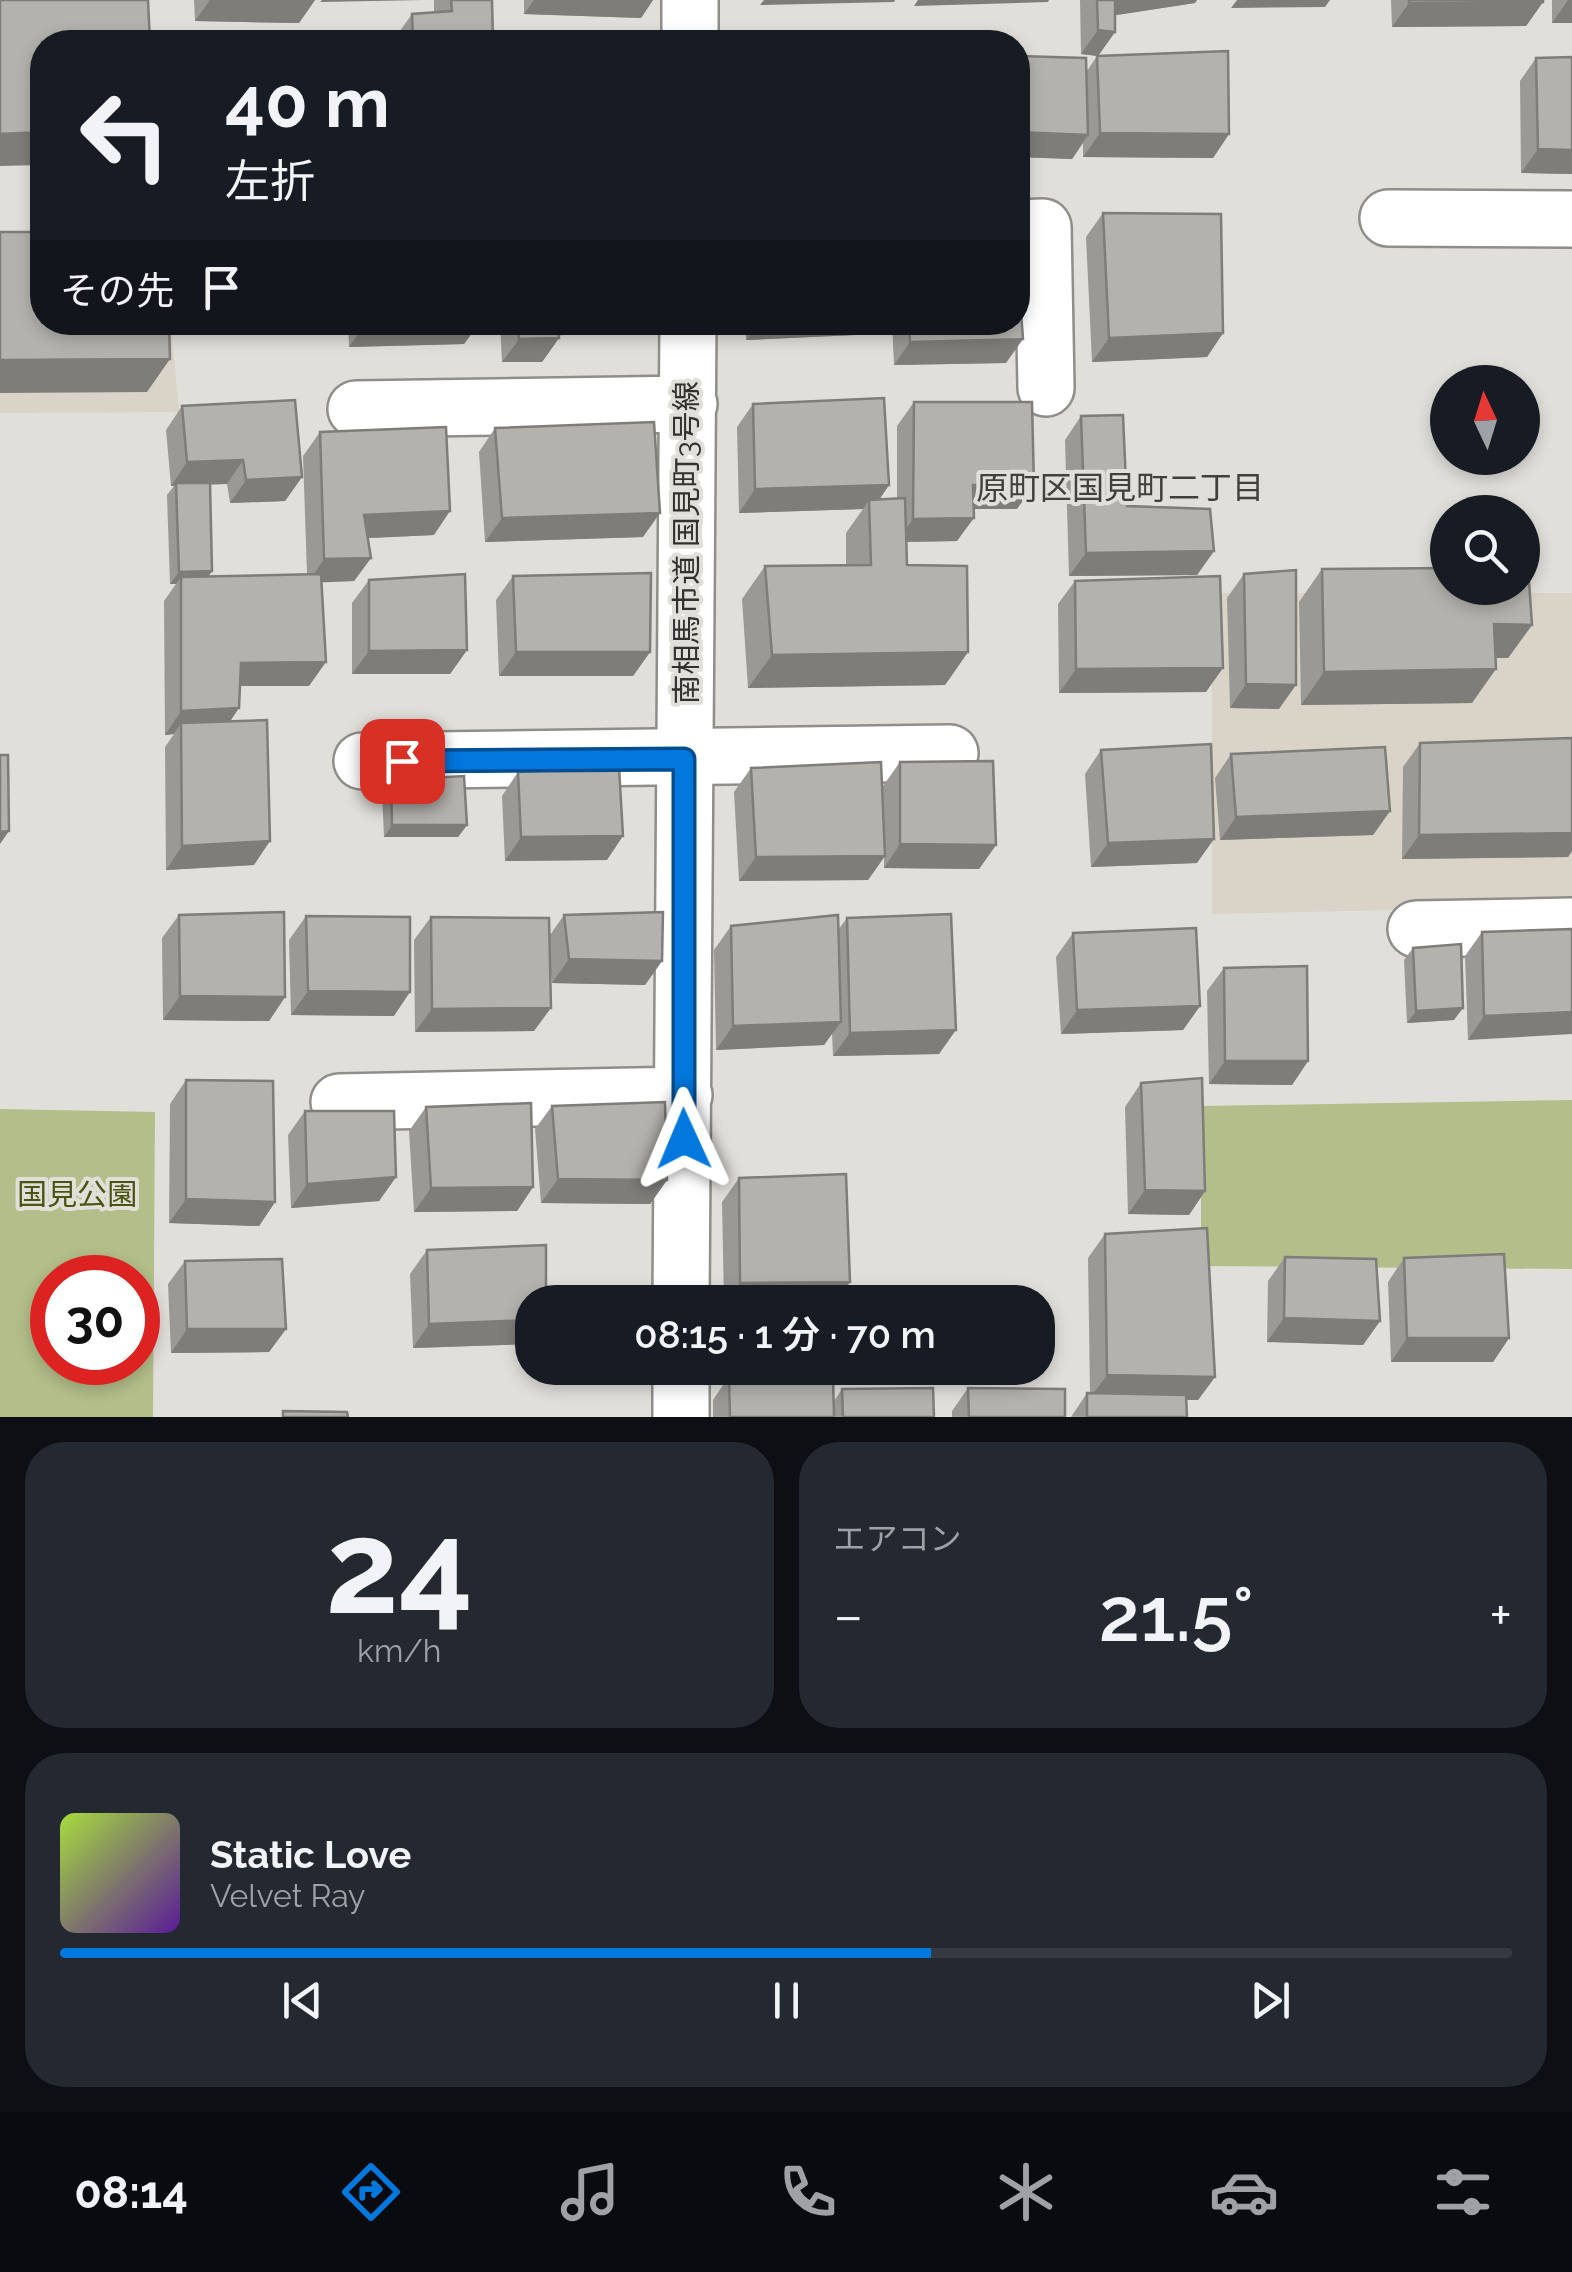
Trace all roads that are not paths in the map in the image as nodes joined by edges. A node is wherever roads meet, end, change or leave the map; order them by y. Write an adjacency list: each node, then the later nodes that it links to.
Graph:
1 (690, 0): 2 (street)
2 (690, 30)
3 (1388, 218): 4 (street)
4 (1572, 218)
5 (1030, 228): 7 (street)
6 (688, 335): 8 (street, 南相馬市道 国見町3号線)
7 (1046, 388)
8 (689, 404): 9 (street); 11 (street, 南相馬市道 国見町3号線)
9 (356, 409)
10 (950, 753): 11 (street)
11 (684, 759): 12 (street); 15 (street, 南相馬市道 国見町3号線)
12 (362, 762)
13 (1572, 926): 14 (street)
14 (1416, 929)
15 (684, 1095): 16 (street); 17 (street, 南相馬市道 国見町3号線)
16 (339, 1102)
17 (682, 1285)
18 (681, 1385): 19 (street)
19 (681, 1417)

